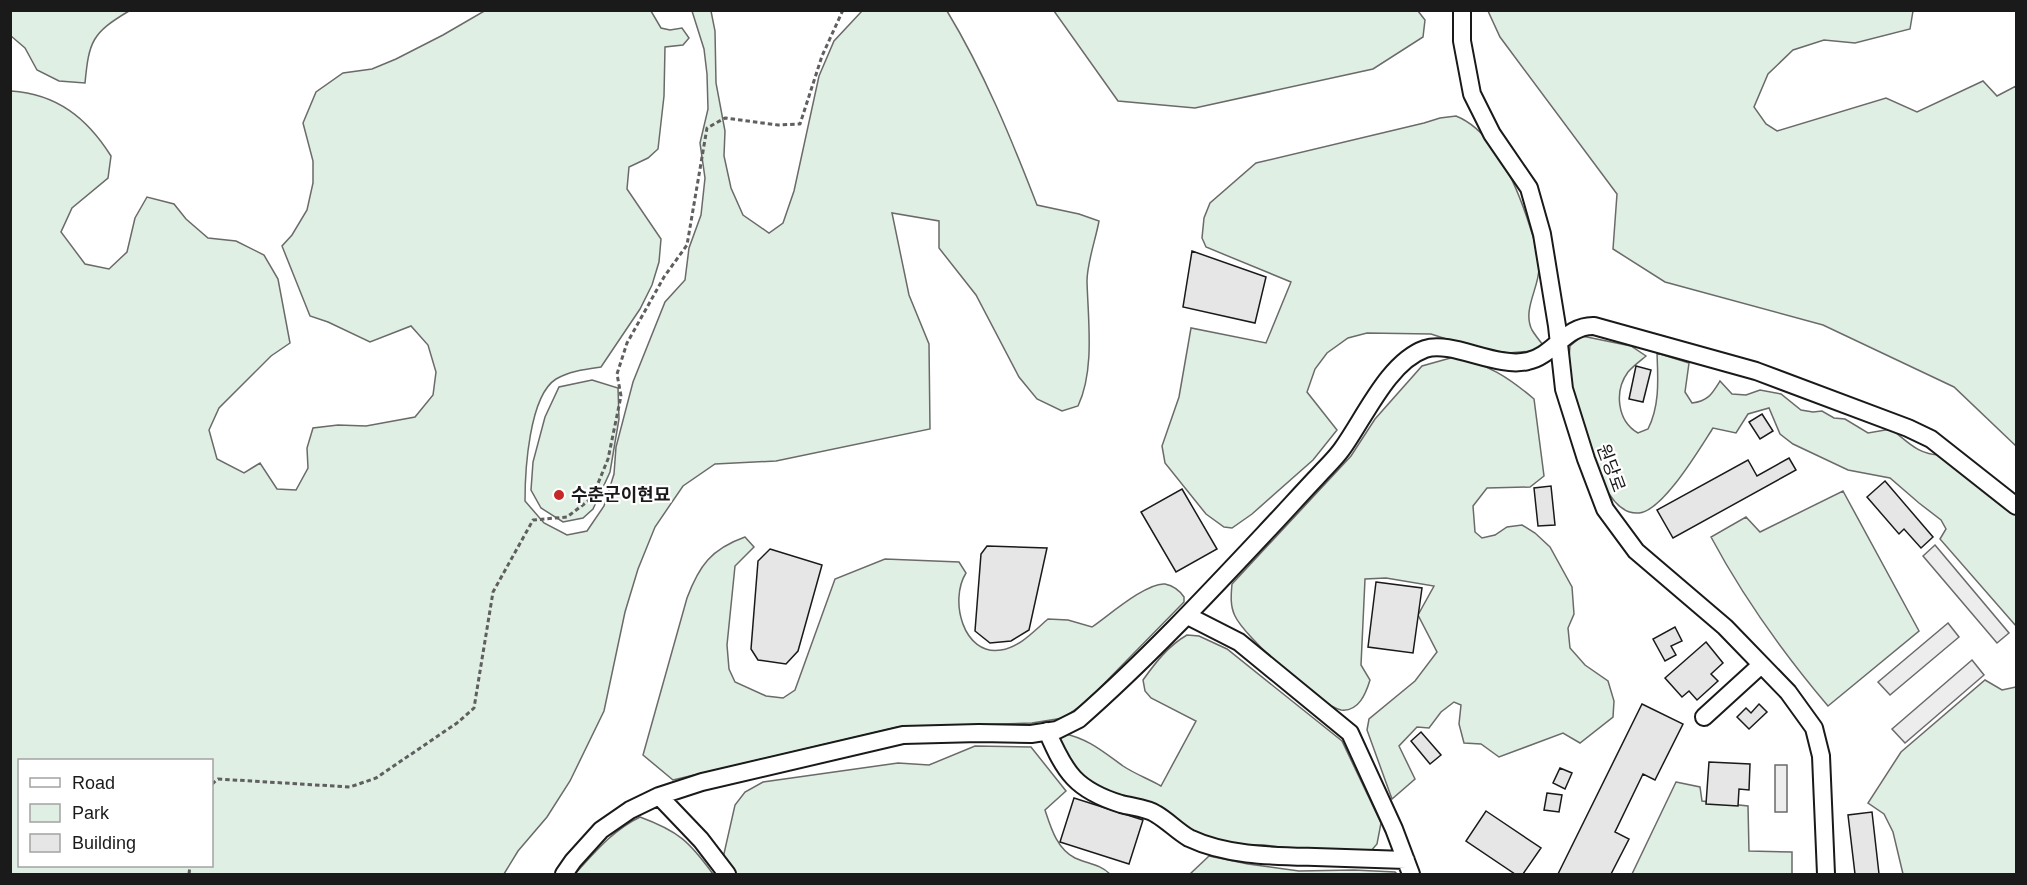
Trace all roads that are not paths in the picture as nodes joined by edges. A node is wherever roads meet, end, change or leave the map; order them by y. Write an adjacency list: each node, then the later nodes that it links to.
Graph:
1 (1462, 10): 2 (lane, 원당로)
2 (1559, 340): 3 (lane); 4 (lane); 5 (lane, 원당로)
3 (2016, 506)
4 (1188, 616): 7 (lane); 9 (lane)
5 (1761, 665): 6 (lane); 12 (lane, 원당로)
6 (1704, 717)
7 (1047, 731): 8 (lane); 9 (lane)
8 (659, 796): 10 (lane); 11 (lane)
9 (1408, 867)
10 (564, 874)
11 (727, 874)
12 (1826, 874)

